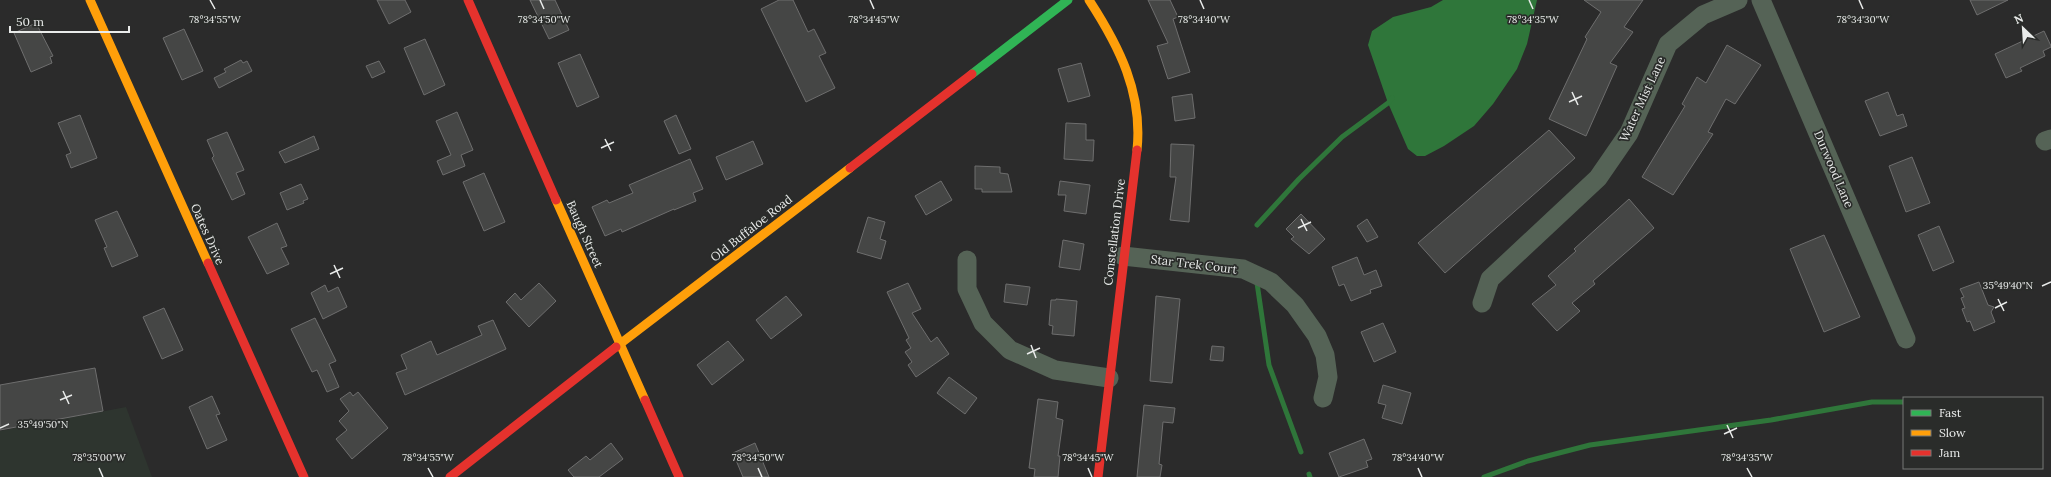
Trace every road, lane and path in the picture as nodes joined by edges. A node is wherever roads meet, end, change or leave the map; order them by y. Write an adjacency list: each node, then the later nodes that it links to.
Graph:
1 (90, 0): 15 (street, Oates Drive)
2 (468, 0): 12 (street, Baugh Street)
3 (1068, 0): 12 (street, Old Buffaloe Road)
4 (1090, 0): 8 (street, Constellation Drive)
5 (1738, 0): 7 (street, Water Mist Lane)
6 (1761, 0): 11 (street, Durwood Lane)
7 (1700, 8): 10 (street, Water Mist Lane)
8 (1124, 256): 13 (street, Constellation Drive); 14 (street, Star Trek Court)
9 (967, 260): 13 (street)
10 (1482, 303)
11 (1906, 338)
12 (620, 344): 16 (street, Old Buffaloe Road); 17 (street, Baugh Street)
13 (1109, 378): 18 (street, Constellation Drive)
14 (1324, 398)
15 (304, 477)
16 (450, 477)
17 (679, 477)
18 (1098, 477)

